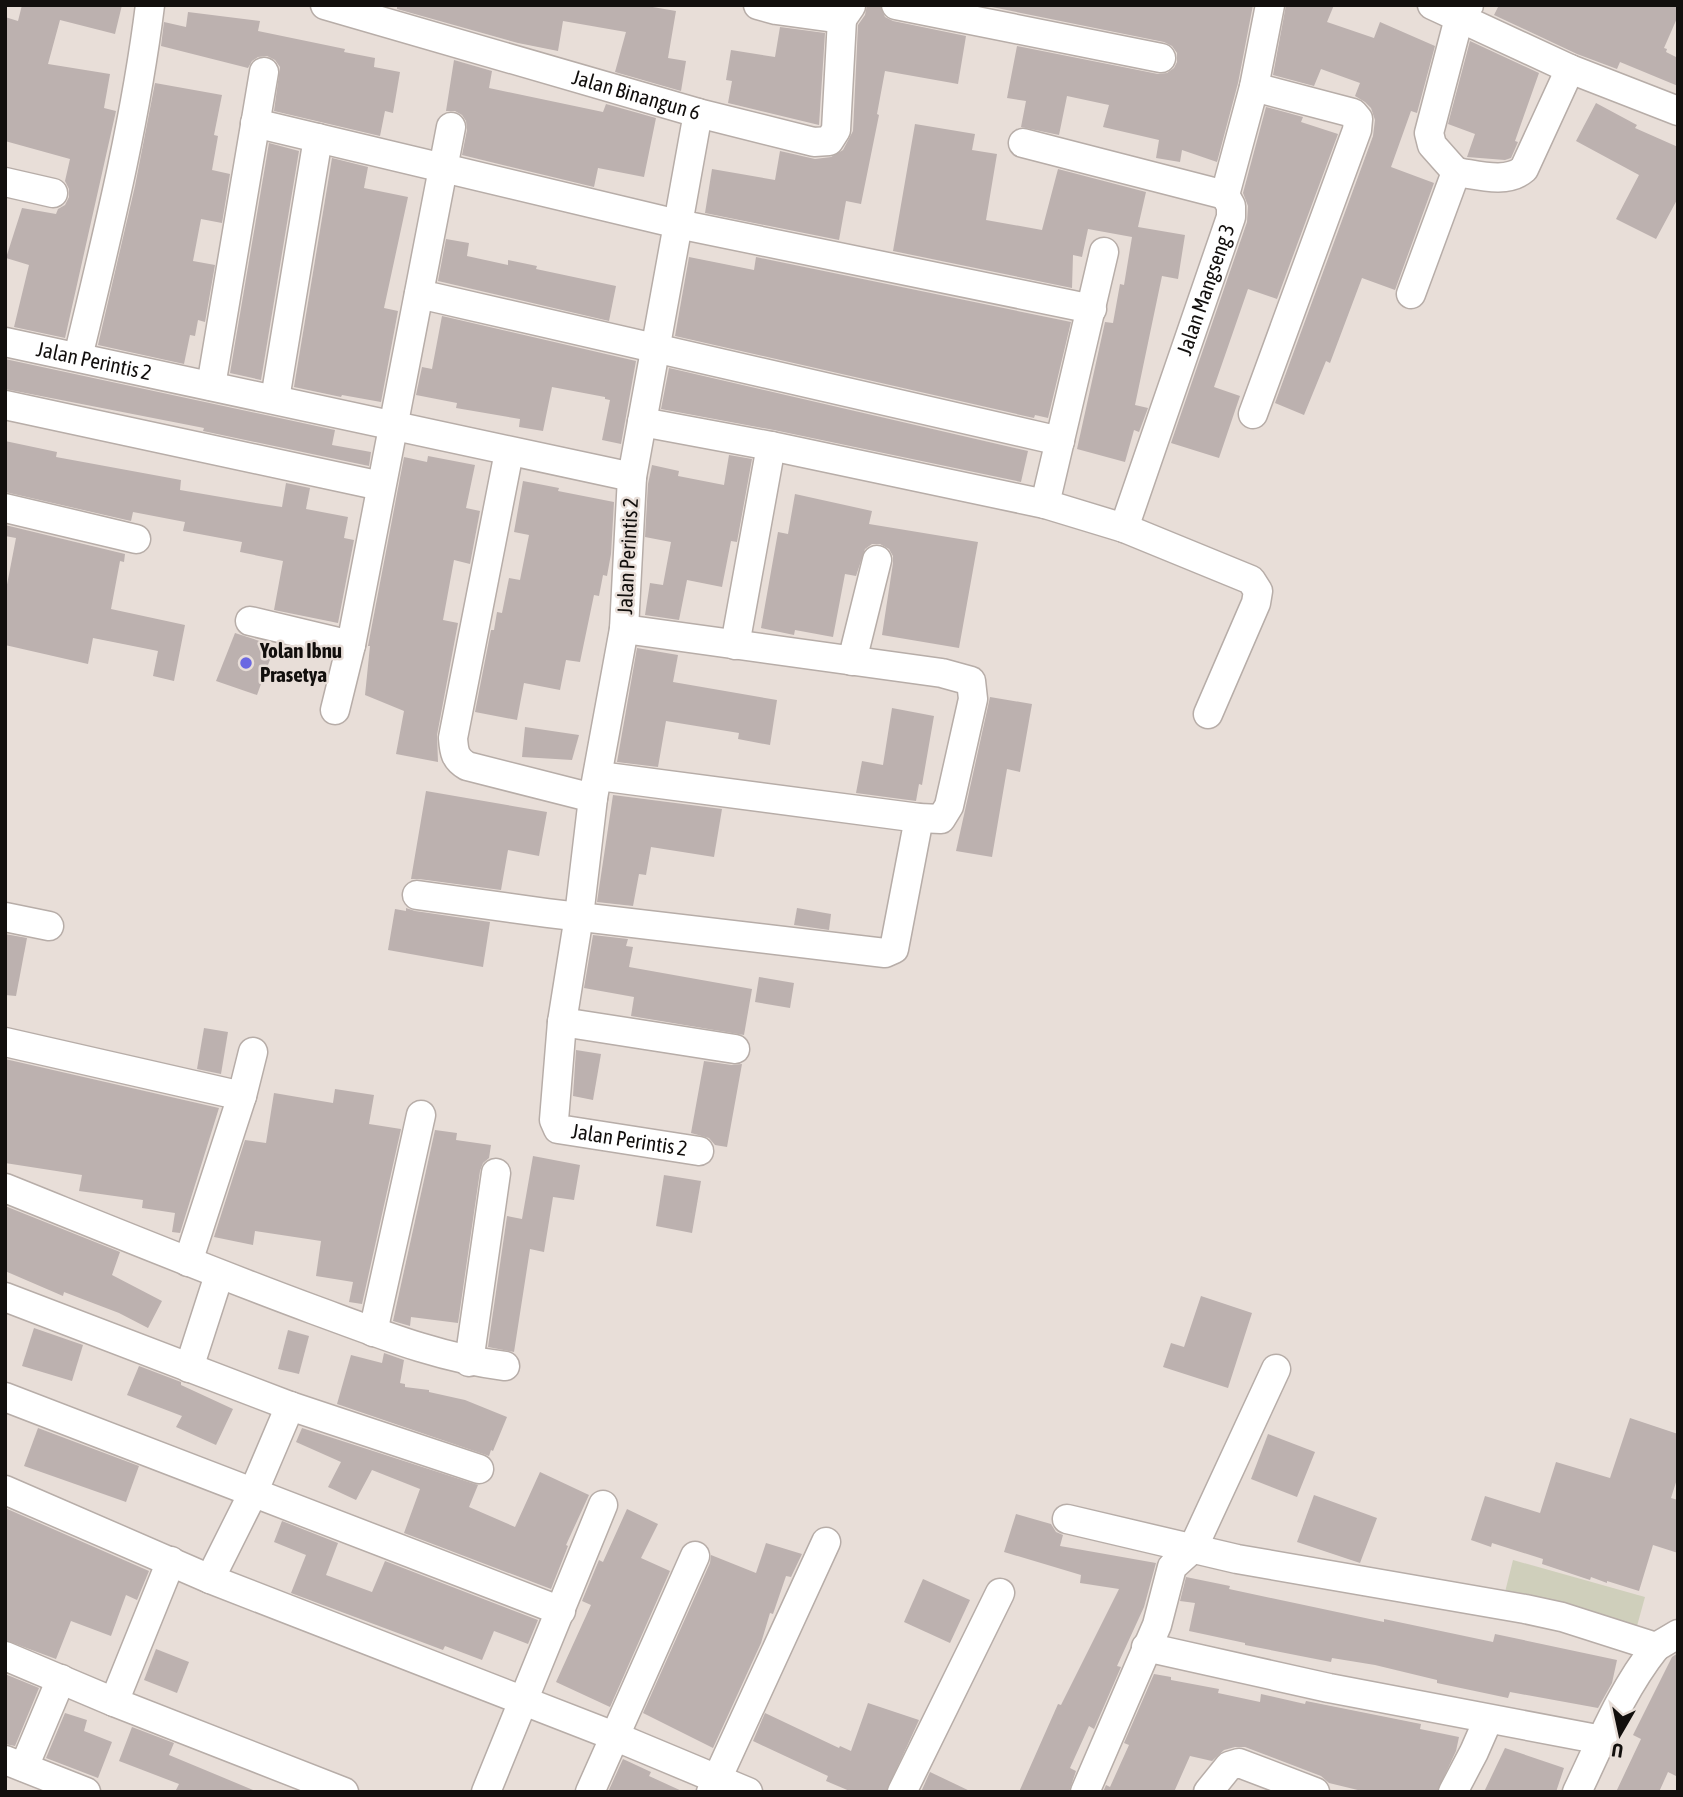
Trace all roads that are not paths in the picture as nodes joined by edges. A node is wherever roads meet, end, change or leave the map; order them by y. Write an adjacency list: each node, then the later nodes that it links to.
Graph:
1 (150, 5): 32 (street)
2 (325, 5): 7 (street, Jalan Binangun 6)
3 (896, 5): 10 (street)
4 (1270, 5): 13 (street, Jalan Mangseng 3)
5 (1432, 5): 8 (street)
6 (770, 7): 9 (street)
7 (367, 11): 15 (street, Jalan Binangun 6)
8 (1464, 11): 11 (street); 21 (street)
9 (847, 12): 15 (street, Jalan Binangun 6)
10 (1161, 58)
11 (1570, 69): 14 (street); 21 (street)
12 (264, 72): 16 (street)
13 (1254, 87): 24 (street, Jalan Mangseng 3); 36 (street)
14 (1678, 111)
15 (698, 113): 25 (street)
16 (255, 123): 18 (street); 33 (street)
17 (451, 127): 20 (street)
18 (318, 138): 20 (street); 34 (street)
19 (1023, 143): 24 (street)
20 (443, 169): 25 (street); 27 (street)
21 (1456, 172): 28 (street)
22 (5, 182): 23 (street)
23 (53, 194)
24 (1225, 195): 46 (street, Jalan Mangseng 3)
25 (678, 224): 29 (street); 31 (street)
26 (1104, 252): 29 (street)
27 (419, 294): 31 (street); 38 (street)
28 (1411, 294)
29 (1092, 309): 39 (street)
30 (5, 342): 32 (street, Jalan Perintis 2)
31 (655, 350): 37 (street); 39 (street)
32 (78, 357): 33 (street, Jalan Perintis 2)
33 (211, 386): 34 (street, Jalan Perintis 2)
34 (275, 399): 38 (street, Jalan Perintis 2)
35 (5, 405): 43 (street)
36 (1253, 414)
37 (642, 422): 40 (street); 42 (street)
38 (393, 425): 41 (street, Jalan Perintis 2); 43 (street)
39 (1060, 441): 44 (street)
40 (771, 446): 44 (street); 52 (street)
41 (509, 452): 42 (street, Jalan Perintis 2); 56 (street)
42 (632, 477): 50 (street, Jalan Perintis 2)
43 (381, 486): 51 (street)
44 (1045, 504): 46 (street)
45 (5, 508): 47 (street)
46 (1124, 528): 55 (street)
47 (136, 539)
48 (877, 560): 53 (street)
49 (250, 621): 51 (street)
50 (624, 629): 52 (street); 56 (street, Jalan Perintis 2)
51 (351, 645): 54 (street)
52 (735, 645): 53 (street)
53 (852, 661): 57 (street)
54 (335, 710)
55 (1209, 714)
56 (596, 787): 57 (street); 59 (street, Jalan Perintis 2)
57 (919, 818): 59 (street)
58 (417, 895): 59 (street)
59 (579, 916): 62 (street, Jalan Perintis 2)
60 (5, 917): 61 (street)
61 (48, 926)
62 (562, 1022): 64 (street); 68 (street, Jalan Perintis 2)
63 (5, 1042): 66 (street)
64 (735, 1049)
65 (253, 1052): 66 (street)
66 (242, 1096): 71 (street)
67 (421, 1115): 74 (street)
68 (699, 1151)
69 (496, 1173): 75 (street)
70 (5, 1188): 71 (street)
71 (188, 1262): 72 (street)
72 (219, 1275): 74 (street); 77 (street)
73 (5, 1297): 77 (street)
74 (373, 1332): 75 (street)
75 (469, 1362): 76 (street)
76 (505, 1367)
77 (189, 1368): 80 (street)
78 (1276, 1369): 87 (street)
79 (5, 1397): 83 (street)
80 (290, 1406): 81 (street); 83 (street)
81 (479, 1469)
82 (5, 1490): 89 (street)
83 (253, 1493): 90 (street); 92 (street)
84 (603, 1505): 92 (street)
85 (1067, 1519): 87 (street)
86 (826, 1542): 103 (street)
87 (1193, 1548): 93 (street); 94 (street)
88 (695, 1556): 100 (street)
89 (171, 1561): 90 (street); 98 (street)
90 (210, 1578): 97 (street)
91 (1000, 1593): 109 (street)
92 (561, 1611): 97 (street)
93 (1667, 1641): 101 (street)
94 (1146, 1647): 99 (street); 110 (street)
95 (5, 1656): 96 (street)
96 (61, 1679): 98 (street); 102 (street)
97 (525, 1701): 100 (street); 106 (street)
98 (114, 1702): 105 (street)
99 (1488, 1720): 101 (street); 113 (street)
100 (614, 1736): 103 (street); 107 (street)
101 (1602, 1740): 114 (street)
102 (15, 1764): 104 (street)
103 (714, 1785): 108 (street)
104 (86, 1792)
105 (344, 1792)
106 (486, 1792)
107 (590, 1792)
108 (748, 1792)
109 (902, 1792)
110 (1086, 1792)
111 (1208, 1792): 112 (street)
112 (1315, 1792)
113 (1453, 1792)
114 (1577, 1792)

